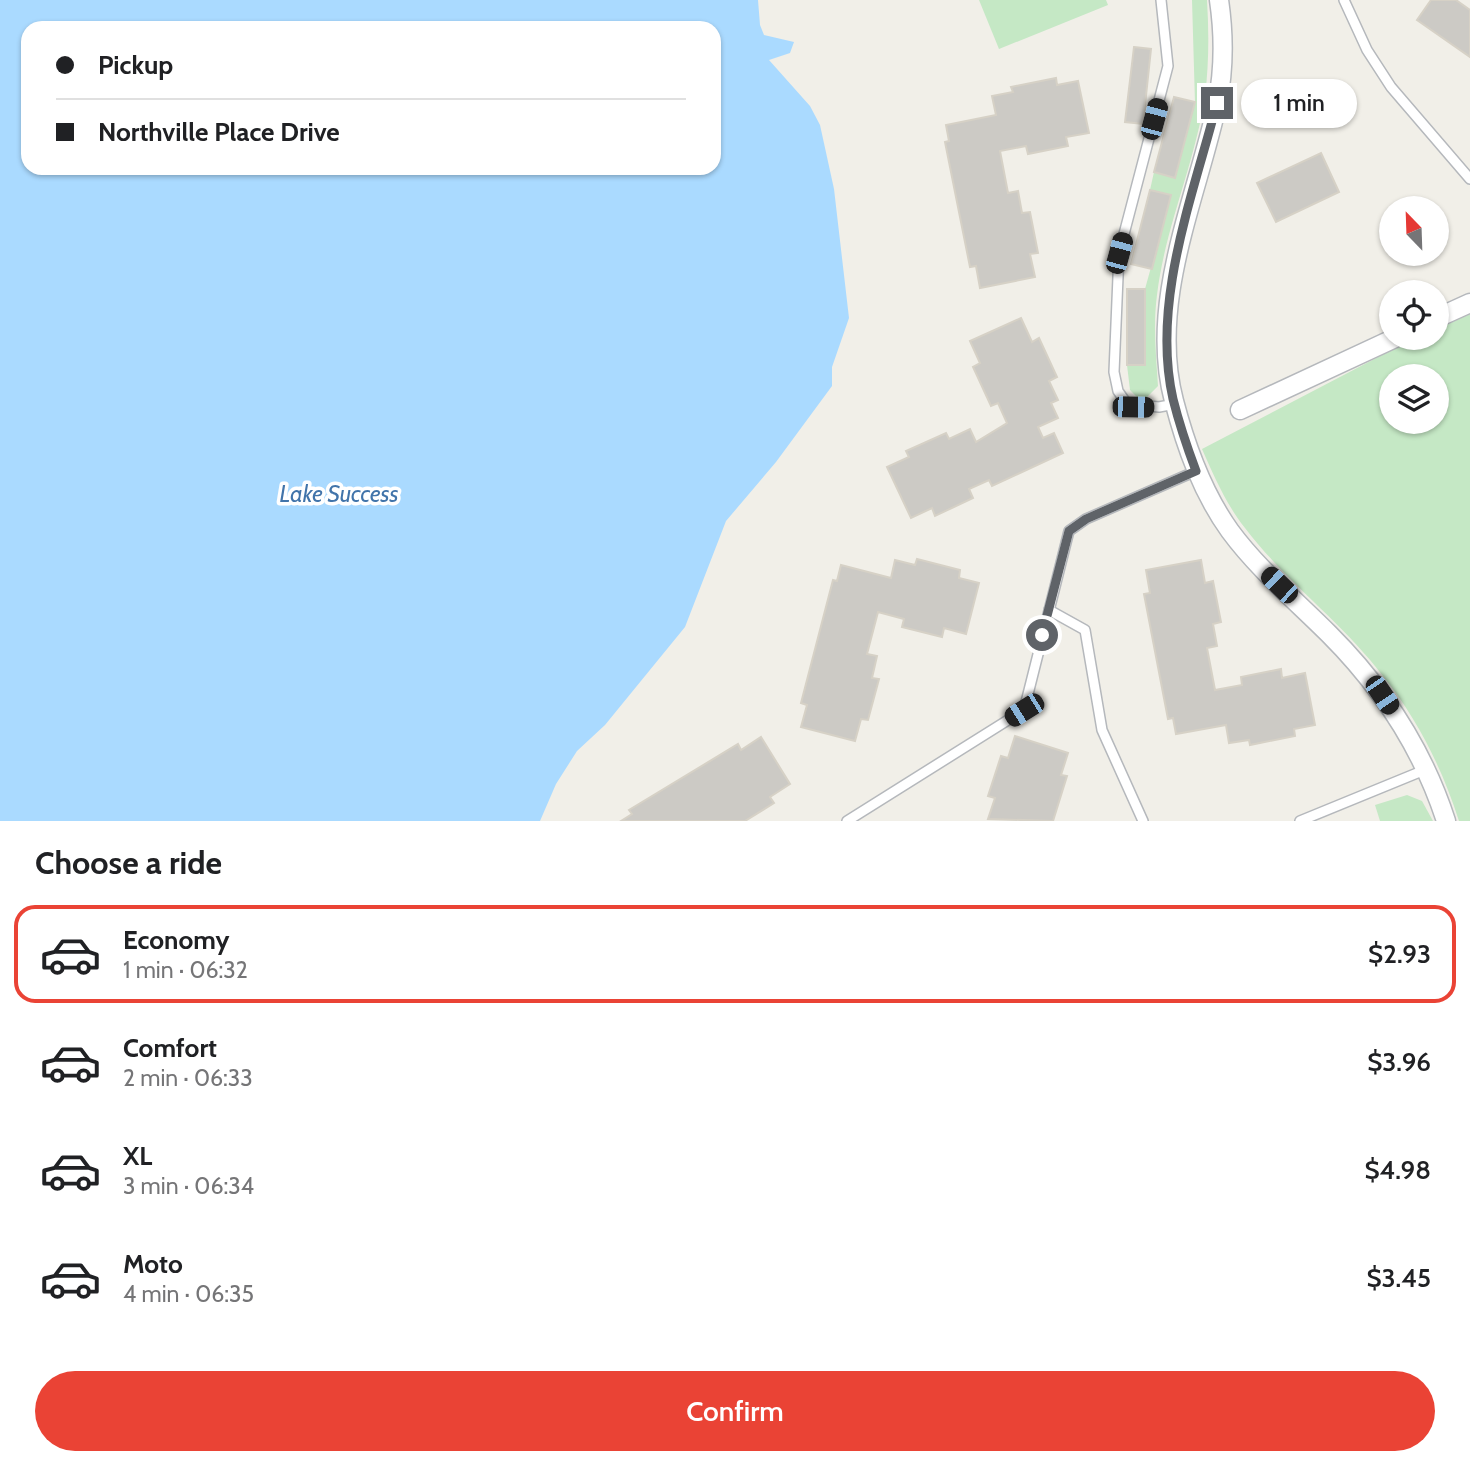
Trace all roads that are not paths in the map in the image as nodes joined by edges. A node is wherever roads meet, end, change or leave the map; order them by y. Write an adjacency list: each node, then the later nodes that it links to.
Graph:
1 (1161, 0): 8 (lane)
2 (1219, 0): 8 (street)
3 (1344, 0): 4 (lane)
4 (1470, 179)
5 (1470, 303): 6 (street)
6 (1449, 313)
7 (1379, 345): 9 (street)
8 (1175, 404): 10 (street)
9 (1240, 410)
10 (1196, 471): 11 (lane); 12 (street)
11 (1049, 610): 13 (lane); 14 (lane)
12 (1427, 769): 15 (lane); 16 (street)
13 (847, 821)
14 (1143, 821)
15 (1300, 821)
16 (1446, 821)

